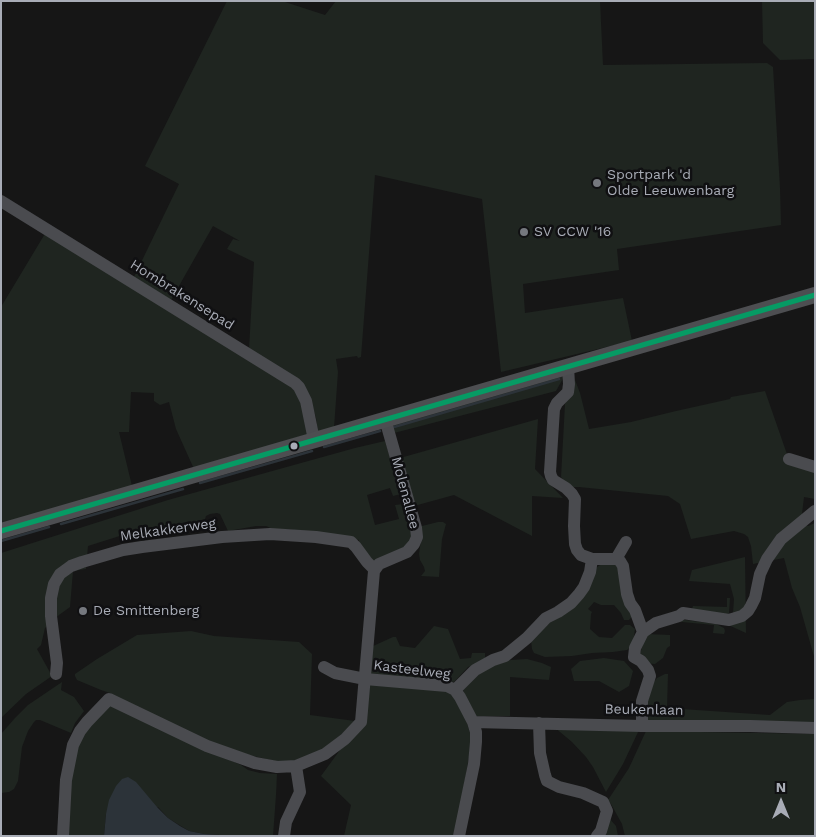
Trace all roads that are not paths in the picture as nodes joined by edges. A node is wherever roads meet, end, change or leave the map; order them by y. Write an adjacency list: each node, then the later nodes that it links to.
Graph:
1 (1, 201): 5 (street, Hombrakensepad)
2 (815, 295): 3 (main road)
3 (568, 366): 4 (main road); 11 (street)
4 (384, 419): 5 (main road); 13 (street, Molenallee)
5 (314, 440): 9 (main road)
6 (789, 459): 7 (street)
7 (815, 467)
8 (815, 510): 15 (street)
9 (1, 530)
10 (626, 542): 12 (street)
11 (592, 559): 12 (street); 20 (street)
12 (616, 559): 14 (street)
13 (374, 572): 18 (street, Melkakkerweg); 19 (street)
14 (635, 610): 15 (street); 16 (street)
15 (663, 620): 16 (street)
16 (643, 632): 23 (street)
17 (324, 667): 19 (street)
18 (56, 674)
19 (365, 679): 20 (street, Kasteelweg); 25 (street, Kasteelweg)
20 (455, 690): 21 (street, Kasteelweg)
21 (473, 722): 22 (street, Beukenlaan); 28 (street, Kasteelweg)
22 (539, 723): 23 (street, Beukenlaan); 29 (street)
23 (642, 726): 24 (street, Beukenlaan)
24 (815, 728)
25 (296, 766): 26 (street, Kasteelweg); 27 (street)
26 (63, 836)
27 (284, 836)
28 (460, 836)
29 (597, 836)

